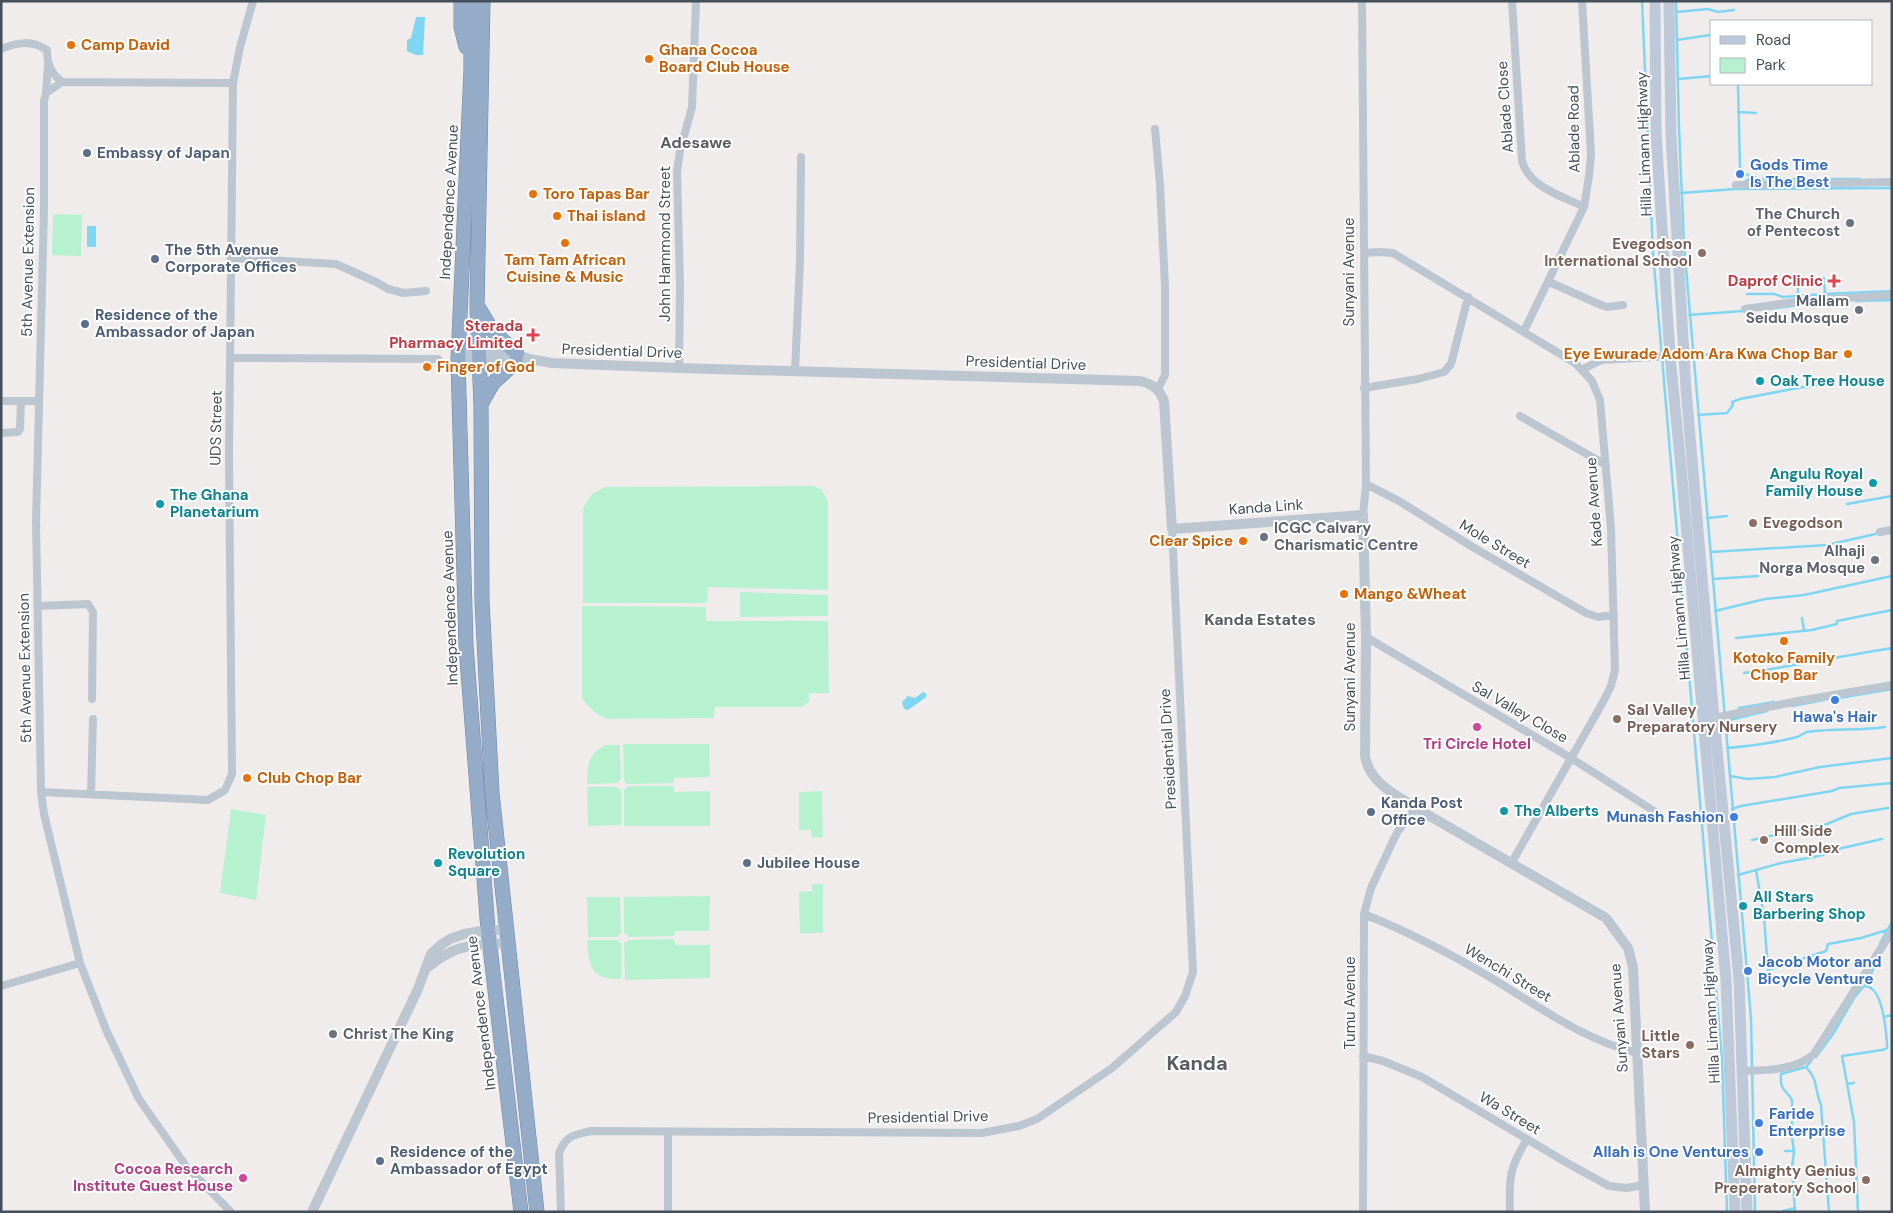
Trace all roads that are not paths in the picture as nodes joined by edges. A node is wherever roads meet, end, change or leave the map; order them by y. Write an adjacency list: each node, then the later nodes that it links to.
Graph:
1 (254, 1): 16 (street, UDS Street)
2 (461, 1): 14 (highway)
3 (471, 1): 14 (highway, Independence Avenue)
4 (483, 1): 14 (highway, Independence Avenue)
5 (492, 1): 14 (highway)
6 (696, 1): 39 (street, John Hammond Street)
7 (1362, 1): 23 (street, Sunyani Avenue)
8 (1512, 1): 22 (street, Ablade Close)
9 (1582, 1): 22 (street, Ablade Road)
10 (1655, 1): 35 (main road, Hilla Limann Highway)
11 (1669, 1): 61 (main road, Hilla Limann Highway)
12 (1, 49): 13 (street)
13 (48, 66): 15 (street); 17 (street, 5th Avenue Extension)
14 (477, 70): 30 (highway, Independence Avenue); 34 (highway, Independence Avenue)
15 (62, 82): 16 (street); 17 (street)
16 (233, 83): 24 (street, UDS Street)
17 (46, 92): 46 (street, 5th Avenue Extension)
18 (1155, 129): 43 (street)
19 (801, 157): 40 (street)
20 (1892, 182): 21 (street)
21 (1736, 185)
22 (1584, 207): 25 (street, Ablade Road)
23 (1364, 253): 28 (street, Kade Avenue); 42 (street, Sunyani Avenue)
24 (232, 258): 26 (street); 36 (street, UDS Street)
25 (1549, 282): 29 (street); 32 (street, Ablade Road)
26 (426, 290)
27 (1892, 295): 31 (street)
28 (1468, 297): 32 (street, Kade Avenue); 42 (street)
29 (1623, 305)
30 (477, 306): 33 (highway, Independence Avenue); 37 (highway)
31 (1745, 309)
32 (1524, 332): 41 (street, Kade Avenue)
33 (478, 355): 34 (street, Presidential Drive); 37 (street, Presidential Drive); 47 (highway, Independence Avenue)
34 (458, 356): 70 (highway, Independence Avenue)
35 (1670, 356): 41 (street); 92 (main road, Hilla Limann Highway)
36 (231, 358): 38 (street); 65 (street, UDS Street)
37 (520, 358): 39 (street, Presidential Drive); 47 (highway)
38 (438, 359)
39 (679, 368): 40 (street, Presidential Drive)
40 (795, 370): 43 (street, Presidential Drive)
41 (1583, 370): 50 (street, Kade Avenue)
42 (1364, 388): 51 (street, Sunyani Avenue)
43 (1158, 389): 53 (street, Presidential Drive)
44 (1, 401): 45 (street)
45 (21, 401): 46 (street); 49 (street)
46 (39, 401): 56 (street, 5th Avenue Extension)
47 (481, 405): 72 (highway, Independence Avenue)
48 (1520, 416): 50 (street)
49 (1, 433)
50 (1606, 465): 57 (street, Kade Avenue)
51 (1366, 484): 52 (street, Sunyani Avenue); 57 (street, Mole Street)
52 (1362, 516): 53 (street, Kanda Link); 58 (street, Sunyani Avenue)
53 (1172, 528): 80 (street, Presidential Drive)
54 (1892, 530): 55 (street)
55 (1880, 532)
56 (38, 606): 60 (street); 64 (street, 5th Avenue Extension)
57 (1614, 615): 63 (street, Kade Avenue)
58 (1366, 637): 63 (street, Sal Valley Close); 66 (street, Sunyani Avenue)
59 (1892, 685): 61 (street)
60 (92, 700)
61 (1714, 718): 79 (main road, Hilla Limann Highway)
62 (93, 719): 65 (street)
63 (1571, 758): 67 (street, Sal Valley Close); 68 (street, Kade Avenue)
64 (41, 792): 65 (street, UDS Street); 74 (street, 5th Avenue Extension)
65 (91, 794)
66 (1416, 808): 68 (street, Sunyani Avenue); 69 (street, Tumu Avenue)
67 (1657, 813)
68 (1512, 862): 77 (street, Sunyani Avenue)
69 (1364, 914): 77 (street, Wenchi Street); 78 (street, Tumu Avenue)
70 (488, 930): 72 (street); 73 (highway, Independence Avenue); 75 (street)
71 (1892, 930): 79 (street)
72 (506, 936): 73 (street); 86 (highway, Independence Avenue)
73 (490, 944): 75 (street); 85 (highway, Independence Avenue)
74 (80, 963): 76 (street); 83 (street, 5th Avenue Extension)
75 (427, 968): 84 (street)
76 (1, 986)
77 (1638, 1053): 82 (street, Sunyani Avenue)
78 (1364, 1056): 81 (street, Wa Street); 89 (street, Tumu Avenue)
79 (1742, 1072): 93 (main road, Hilla Limann Highway)
80 (668, 1132): 87 (street, Presidential Drive); 88 (street)
81 (1527, 1139): 82 (street, Wa Street); 90 (street)
82 (1644, 1185): 91 (street, Sunyani Avenue)
83 (231, 1212)
84 (312, 1212)
85 (521, 1212)
86 (537, 1212)
87 (561, 1212)
88 (668, 1212)
89 (1363, 1212)
90 (1510, 1212)
91 (1645, 1212)
92 (1735, 1212)
93 (1747, 1212)

